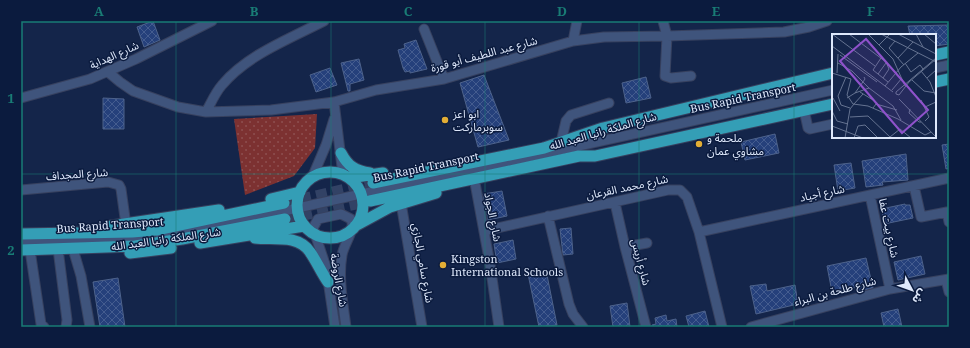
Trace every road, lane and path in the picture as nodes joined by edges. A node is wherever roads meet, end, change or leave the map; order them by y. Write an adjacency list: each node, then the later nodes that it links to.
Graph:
1 (212, 21): 13 (street, شارع الهداية)
2 (324, 21): 26 (street)
3 (577, 21): 8 (street)
4 (663, 21): 7 (street)
5 (827, 21): 7 (street, شارع عبد اللطيف أبو قورة)
6 (424, 29): 16 (street)
7 (667, 36): 8 (street, شارع عبد اللطيف أبو قورة); 15 (street)
8 (573, 41): 16 (street, شارع عبد اللطيف أبو قورة)
9 (949, 52): 10 (main road)
10 (936, 55)
11 (949, 66): 12 (street)
12 (936, 69)
13 (108, 72): 21 (street, شارع الهداية); 26 (street, شارع عبد اللطيف أبو قورة)
14 (832, 73): 29 (main road, شارع الملكة رانيا العبد الله)
15 (691, 76)
16 (444, 79): 22 (street, شارع عبد اللطيف أبو قورة)
17 (949, 79): 18 (main road)
18 (936, 82)
19 (832, 90): 42 (street, Bus Rapid Transport)
20 (832, 94): 42 (street, Bus Rapid Transport)
21 (21, 98)
22 (334, 102): 26 (street, شارع عبد اللطيف أبو قورة); 27 (street)
23 (609, 104): 30 (street)
24 (832, 104): 25 (main road, شارع الملكة رانيا العبد الله)
25 (804, 110): 28 (street); 32 (main road, شارع الملكة رانيا العبد الله)
26 (206, 112)
27 (335, 115): 31 (street); 34 (street)
28 (832, 124)
29 (603, 128): 30 (main road); 36 (main road, شارع الملكة رانيا العبد الله)
30 (562, 138): 36 (main road)
31 (340, 153): 33 (street); 36 (main road)
32 (595, 156): 37 (main road); 42 (main road, شارع الملكة رانيا العبد الله)
33 (346, 176): 34 (main road); 36 (main road); 42 (main road)
34 (312, 178): 40 (main road)
35 (949, 178): 38 (street, شارع أجياد)
36 (374, 179)
37 (475, 183): 44 (main road); 53 (street, شارع الجواد)
38 (914, 186): 41 (street, شارع أجياد); 49 (street)
39 (21, 190): 50 (street, شارع المجداف)
40 (300, 192): 46 (main road); 50 (main road)
41 (870, 195): 54 (street, شارع أجياد); 68 (street, شارع بيت عفا)
42 (364, 197): 46 (street, Bus Rapid Transport); 52 (main road)
43 (284, 203): 55 (main road, شارع الملكة رانيا العبد الله)
44 (401, 203): 52 (main road); 75 (street, شارع سامي الجازي)
45 (615, 203): 47 (street, شارع محمد القرعان); 54 (street, شارع محمد القرعان); 61 (street, شارع أريس)
46 (297, 210): 51 (main road); 59 (street, Bus Rapid Transport)
47 (548, 216): 53 (street, شارع محمد القرعان); 77 (street)
48 (285, 219): 64 (main road, شارع الملكة رانيا العبد الله)
49 (949, 222)
50 (126, 225): 55 (main road)
51 (304, 226): 57 (main road); 58 (main road)
52 (354, 228): 57 (main road); 57 (street); 74 (street, شارع الروضة)
53 (484, 230): 76 (street, شارع الجواد)
54 (699, 232): 79 (street, شارع محمد القرعان)
55 (88, 233): 56 (main road, شارع الملكة رانيا العبد الله)
56 (21, 234)
57 (314, 234): 67 (street, شارع الروضة)
58 (238, 236): 64 (main road); 67 (main road)
59 (21, 242)
60 (647, 243): 61 (street)
61 (625, 247): 78 (street, شارع أريس)
62 (58, 249): 63 (main road, شارع الملكة رانيا العبد الله); 65 (main road, شارع الملكة رانيا العبد الله); 71 (street)
63 (73, 249): 64 (main road, شارع الملكة رانيا العبد الله); 72 (street)
64 (88, 249)
65 (26, 250): 70 (street)
66 (948, 279): 68 (street, شارع طلحة بن البراء); 69 (street)
67 (328, 282): 73 (street, شارع الروضة)
68 (890, 289): 80 (street, شارع طلحة بن البراء)
69 (949, 292)
70 (44, 327)
71 (66, 327)
72 (90, 327)
73 (335, 327)
74 (346, 327)
75 (422, 327)
76 (499, 327)
77 (584, 327)
78 (646, 327)
79 (722, 327)
80 (751, 327)

